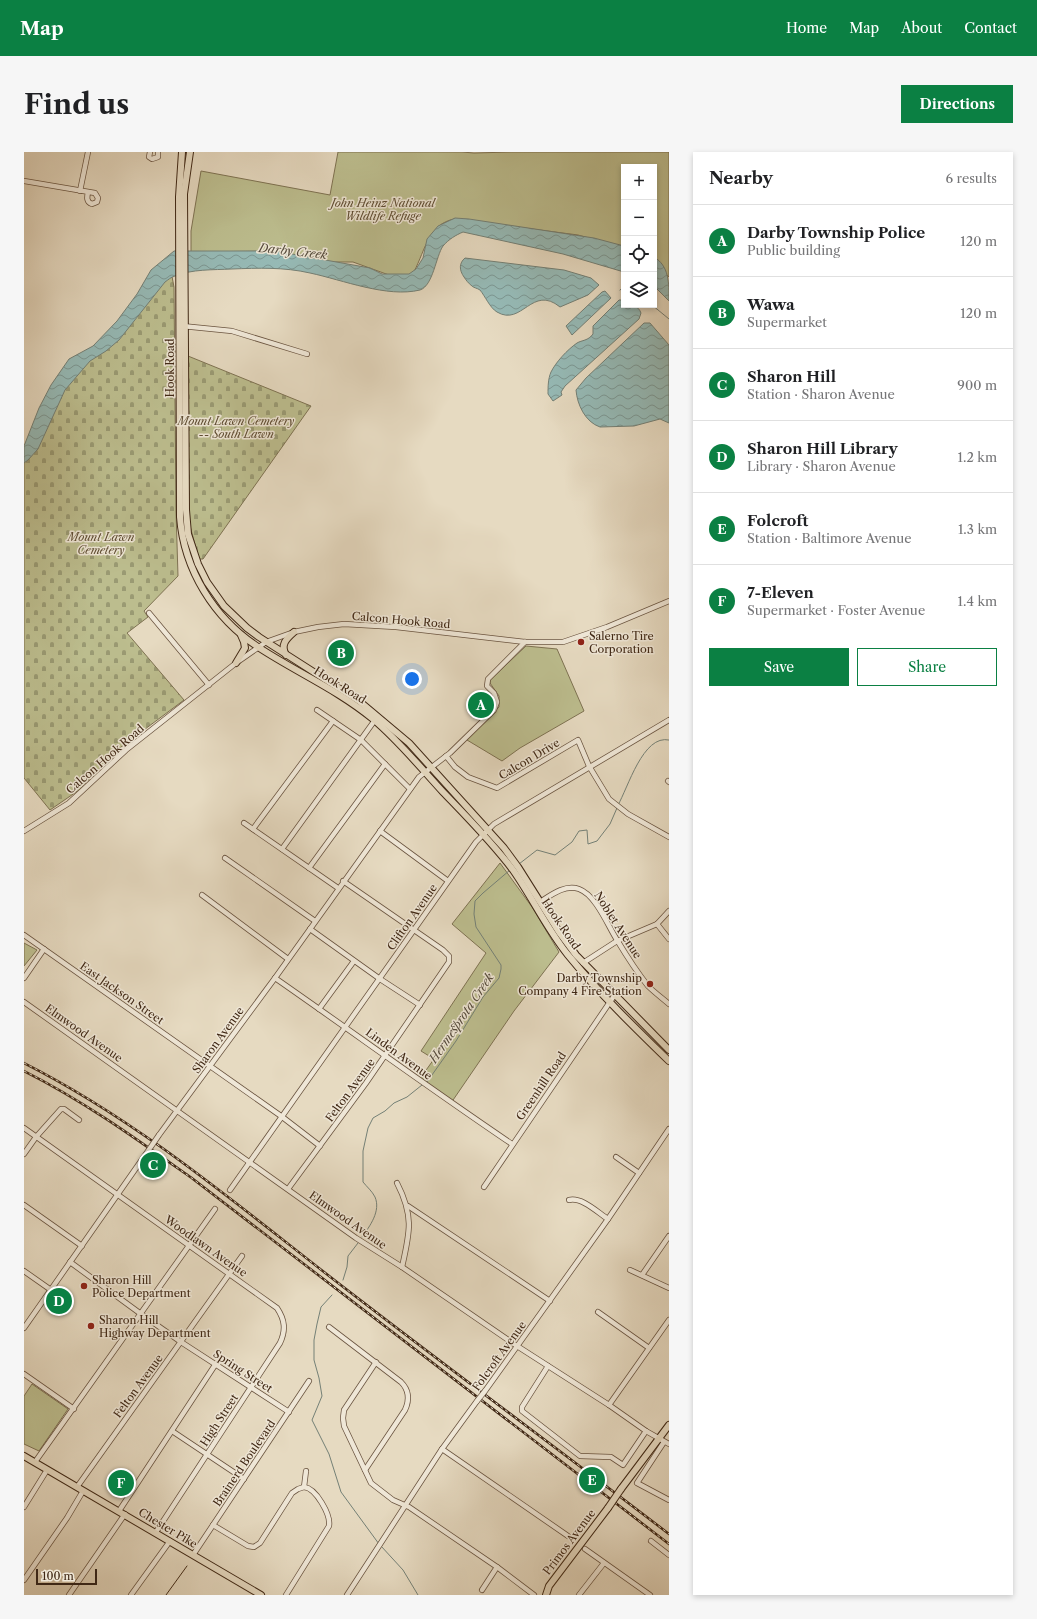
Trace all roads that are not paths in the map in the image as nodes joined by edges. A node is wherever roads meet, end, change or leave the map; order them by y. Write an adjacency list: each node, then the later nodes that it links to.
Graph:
1 (88, 152): 7 (street)
2 (150, 152): 3 (street)
3 (158, 152)
4 (182, 152): 9 (main road)
5 (190, 152): 9 (main road)
6 (24, 181): 7 (street)
7 (80, 191): 8 (street)
8 (88, 192)
9 (182, 240): 10 (main road, Hook Road)
10 (182, 326): 11 (street); 14 (main road, Hook Road); 16 (main road, Hook Road)
11 (307, 354)
12 (669, 601): 17 (street, Calcon Hook Road)
13 (149, 613): 21 (street)
14 (233, 626): 18 (main road, Hook Road); 20 (main road)
15 (294, 632): 16 (street, Calcon Hook Road); 17 (street, Calcon Hook Road); 19 (main road)
16 (266, 642): 18 (street, Calcon Hook Road); 19 (main road, Hook Road)
17 (525, 642): 27 (street, Sharon Avenue)
18 (258, 647): 20 (street, Calcon Hook Road); 23 (main road, Hook Road)
19 (286, 655): 29 (main road, Hook Road)
20 (236, 663): 21 (street, Calcon Hook Road)
21 (208, 686): 34 (street, Calcon Hook Road)
22 (317, 710): 25 (street)
23 (375, 720): 26 (street); 31 (main road, Hook Road)
24 (669, 720): 30 (street, Clifton Avenue)
25 (333, 721): 26 (street); 35 (street)
26 (361, 740): 28 (street); 40 (street)
27 (446, 756): 29 (street, Sharon Avenue); 30 (street, Calcon Drive)
28 (385, 764): 32 (street); 43 (street)
29 (431, 766): 31 (street, Sharon Avenue); 36 (main road, Hook Road)
30 (589, 766): 36 (street, Clifton Avenue); 39 (street)
31 (425, 772): 32 (street, Sharon Avenue); 38 (main road, Hook Road)
32 (410, 789): 37 (street, Sharon Avenue)
33 (244, 823): 35 (street)
34 (25, 829)
35 (254, 829): 40 (street)
36 (488, 829): 38 (street, Clifton Avenue); 42 (main road, Hook Road)
37 (380, 831): 44 (street, Sharon Avenue); 45 (street)
38 (482, 834): 42 (main road, Hook Road); 45 (street, Clifton Avenue)
39 (669, 837)
40 (282, 849): 43 (street)
41 (225, 858): 50 (street)
42 (515, 867): 48 (main road, Hook Road); 66 (main road, Hook Road)
43 (309, 868): 46 (street)
44 (344, 881): 46 (street, Sharon Avenue); 53 (street)
45 (448, 881): 53 (street, Clifton Avenue)
46 (338, 888): 50 (street, Sharon Avenue)
47 (202, 895): 58 (street)
48 (540, 902): 56 (street, Noblet Avenue); 60 (main road, Hook Road)
49 (669, 911): 51 (street)
50 (315, 921): 52 (street, Sharon Avenue)
51 (657, 924): 55 (street); 56 (street)
52 (310, 929): 58 (street, Sharon Avenue); 59 (street)
53 (414, 930): 63 (street, Clifton Avenue); 68 (street, Felton Avenue)
54 (24, 935): 57 (street, East Jackson Street)
55 (669, 939)
56 (617, 941): 60 (street); 67 (street, Noblet Avenue)
57 (44, 949): 61 (street); 74 (street, East Jackson Street)
58 (288, 959): 62 (street, Sharon Avenue)
59 (354, 961): 63 (street); 69 (street)
60 (583, 963): 64 (main road, Hook Road)
61 (24, 978)
62 (275, 978): 69 (street, Linden Avenue); 74 (street, Sharon Avenue)
63 (380, 979): 68 (street); 70 (street, Clifton Avenue)
64 (614, 996): 66 (street, Greenhill Road); 71 (main road, Hook Road)
65 (24, 1002): 75 (street, Elmwood Avenue)
66 (610, 1002): 73 (main road, Hook Road); 81 (street, Greenhill Road)
67 (669, 1004)
68 (420, 1005): 72 (street, Felton Avenue)
69 (319, 1009): 70 (street, Linden Avenue)
70 (345, 1026): 72 (street, Linden Avenue); 76 (street, Clifton Avenue)
71 (669, 1050)
72 (386, 1055): 81 (street, Linden Avenue); 82 (street, Felton Avenue)
73 (669, 1061)
74 (210, 1066): 75 (street, Sharon Avenue); 76 (street, East Jackson Street)
75 (177, 1110): 85 (street, Elmwood Avenue); 91 (street, Sharon Avenue, bridge)
76 (281, 1116): 82 (street, East Jackson Street); 85 (street, Clifton Avenue)
77 (79, 1120): 80 (street)
78 (24, 1128): 80 (street, Woodlawn Avenue)
79 (669, 1129): 86 (street, Folcroft Avenue)
80 (36, 1138): 83 (street); 91 (street, Woodlawn Avenue)
81 (512, 1144): 88 (street, Greenhill Road)
82 (320, 1146): 89 (street, Felton Avenue)
83 (24, 1154)
84 (616, 1157): 86 (street)
85 (250, 1161): 89 (street, Elmwood Avenue); 90 (street, Clifton Avenue)
86 (639, 1173): 96 (street, Folcroft Avenue)
87 (397, 1183): 94 (street)
88 (484, 1187)
89 (288, 1189): 102 (street, Elmwood Avenue)
90 (230, 1190)
91 (117, 1195): 98 (street, Sharon Avenue); 99 (street, Woodlawn Avenue)
92 (569, 1200): 96 (street)
93 (24, 1205): 98 (street)
94 (408, 1206): 102 (street); 109 (street)
95 (215, 1209): 99 (street)
96 (608, 1219): 109 (street, Folcroft Avenue)
97 (669, 1236): 106 (street)
98 (82, 1246): 101 (street, Sharon Avenue)
99 (189, 1246): 105 (street, Woodlawn Avenue); 111 (street)
100 (242, 1256): 105 (street, Felton Avenue)
101 (70, 1262): 108 (street, Sharon Avenue); 111 (street, Spring Street)
102 (402, 1267): 117 (street, Elmwood Avenue)
103 (630, 1270): 106 (street)
104 (24, 1271): 108 (street)
105 (230, 1274): 112 (street, Woodlawn Avenue); 116 (street, Felton Avenue)
106 (642, 1275): 107 (street)
107 (669, 1288)
108 (51, 1290): 115 (street, Sharon Avenue)
109 (550, 1301): 117 (street, Folcroft Avenue)
110 (598, 1312): 118 (street)
111 (140, 1314): 116 (street, Spring Street); 126 (street)
112 (281, 1314): 124 (street, High Street)
113 (669, 1320): 118 (street)
114 (329, 1327): 119 (street)
115 (24, 1328)
116 (181, 1342): 120 (street, Spring Street); 140 (street, Felton Avenue)
117 (517, 1346): 121 (street, Elmwood Avenue); 132 (street, Folcroft Avenue, bridge)
118 (649, 1348): 125 (street)
119 (376, 1362): 137 (street); 137 (street)
120 (215, 1365): 124 (street, Spring Street); 129 (street)
121 (548, 1366): 125 (street, Elmwood Avenue); 130 (street)
122 (24, 1374): 126 (street)
123 (309, 1381): 127 (street, Brainerd Boulevard)
124 (252, 1387): 127 (street, Spring Street); 133 (street, High Street)
125 (609, 1404): 130 (street, Elmwood Avenue)
126 (74, 1408): 135 (street)
127 (289, 1412): 139 (street, Brainerd Boulevard)
128 (669, 1425): 131 (main road, Primos Avenue)
129 (172, 1431): 133 (street); 146 (street)
130 (646, 1431): 131 (street, Elmwood Avenue)
131 (664, 1442): 143 (street); 160 (main road, Primos Avenue, bridge)
132 (442, 1449): 144 (street, Folcroft Avenue); 150 (street)
133 (207, 1454): 139 (street); 149 (street, High Street)
134 (24, 1456): 135 (main road, Chester Pike)
135 (35, 1462): 136 (main road, Chester Pike)
136 (47, 1470): 140 (main road, Chester Pike); 145 (street)
137 (365, 1470): 144 (street)
138 (306, 1471): 141 (street)
139 (244, 1479): 148 (street, Brainerd Boulevard)
140 (77, 1487): 142 (main road, Chester Pike)
141 (304, 1487): 148 (street); 165 (street)
142 (83, 1490): 146 (main road, Chester Pike); 158 (street)
143 (669, 1500)
144 (405, 1506): 157 (street); 166 (street, Folcroft Avenue)
145 (24, 1507)
146 (119, 1511): 147 (main road, Chester Pike)
147 (125, 1514): 149 (main road, Chester Pike); 162 (street)
148 (213, 1525): 154 (street, Brainerd Boulevard)
149 (156, 1532): 151 (main road, Chester Pike)
150 (568, 1536)
151 (170, 1541): 154 (main road, Chester Pike); 163 (street)
152 (651, 1541): 155 (street)
153 (585, 1549): 156 (street)
154 (193, 1555): 164 (main road, Chester Pike)
155 (669, 1555)
156 (604, 1562): 161 (street); 168 (street)
157 (497, 1567): 159 (street); 167 (street)
158 (24, 1580)
159 (482, 1590)
160 (545, 1594)
161 (647, 1594)
162 (69, 1595)
163 (131, 1595)
164 (260, 1595)
165 (286, 1595)
166 (347, 1595)
167 (534, 1595)
168 (579, 1595)

